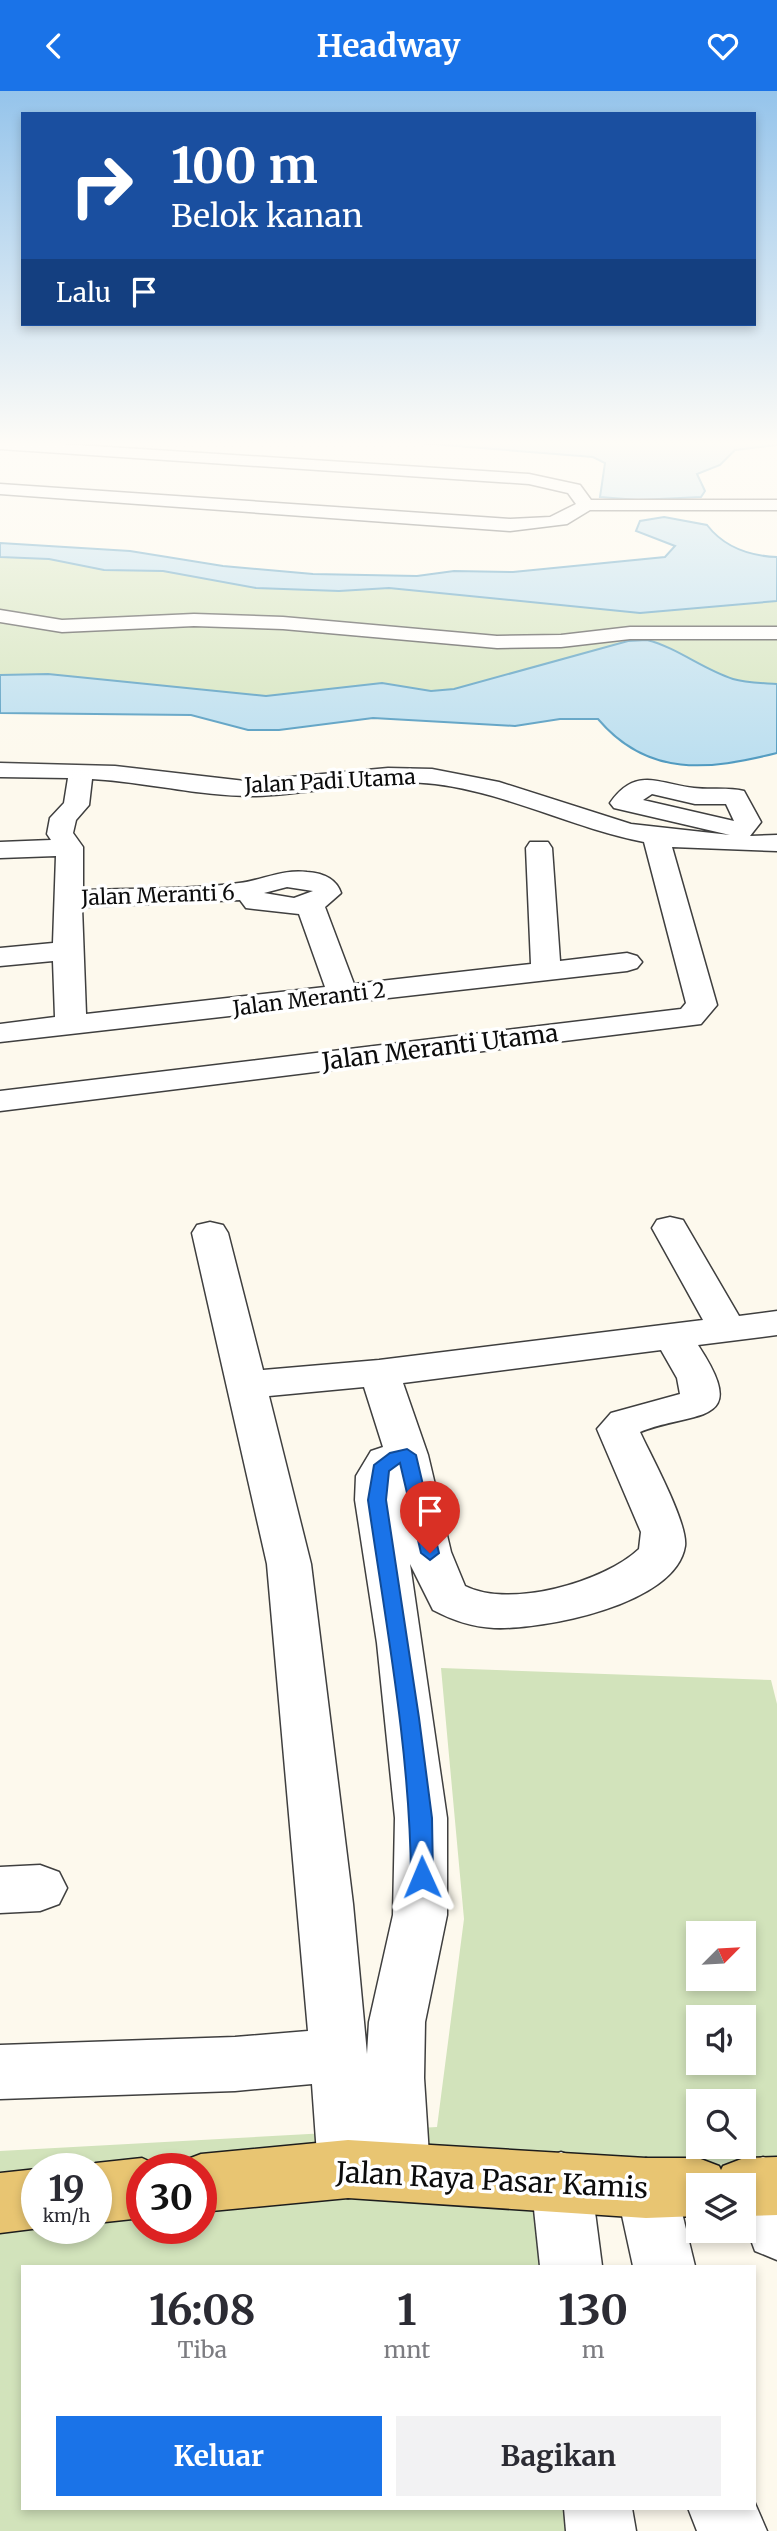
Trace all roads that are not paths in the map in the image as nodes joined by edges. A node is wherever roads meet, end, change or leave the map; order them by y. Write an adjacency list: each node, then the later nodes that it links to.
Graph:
1 (0, 617): 2 (street)
2 (777, 633)
3 (0, 770): 4 (street, Jalan Padi Utama)
4 (81, 772): 5 (street, Jalan Padi Utama); 7 (street)
5 (656, 837): 6 (street, Jalan Padi Utama); 18 (street, Jalan Meranti Utama)
6 (777, 843)
7 (69, 847): 9 (street); 10 (street)
8 (539, 848): 14 (street)
9 (0, 850)
10 (68, 899): 11 (street); 15 (street, Jalan Meranti 6)
11 (67, 951): 12 (street); 16 (street)
12 (0, 957)
13 (628, 962): 14 (street, Jalan Meranti 2)
14 (546, 972): 15 (street, Jalan Meranti 2)
15 (343, 995): 16 (street, Jalan Meranti 2)
16 (71, 1027): 17 (street, Jalan Meranti 2)
17 (0, 1033)
18 (0, 1101)
19 (670, 1228): 22 (street)
20 (210, 1233): 25 (street)
21 (777, 1323): 22 (street)
22 (727, 1329): 23 (street)
23 (672, 1336): 24 (street); 26 (street)
24 (379, 1373): 25 (street); 26 (street)
25 (246, 1385): 27 (street)
26 (407, 1455): 29 (street)
27 (336, 2055): 28 (street); 29 (street)
28 (0, 2072)
29 (374, 2170): 30 (main road, Jalan Raya Pasar Kamis); 31 (main road, Jalan Raya Pasar Kamis)
30 (561, 2181): 32 (main road, Jalan Raya Pasar Kamis); 35 (street)
31 (217, 2182)
32 (672, 2188): 36 (street)
33 (21, 2201): 34 (main road)
34 (0, 2203)
35 (570, 2265)
36 (664, 2265)
37 (598, 2510): 39 (street)
38 (723, 2510): 40 (street)
39 (601, 2531)
40 (732, 2531)

